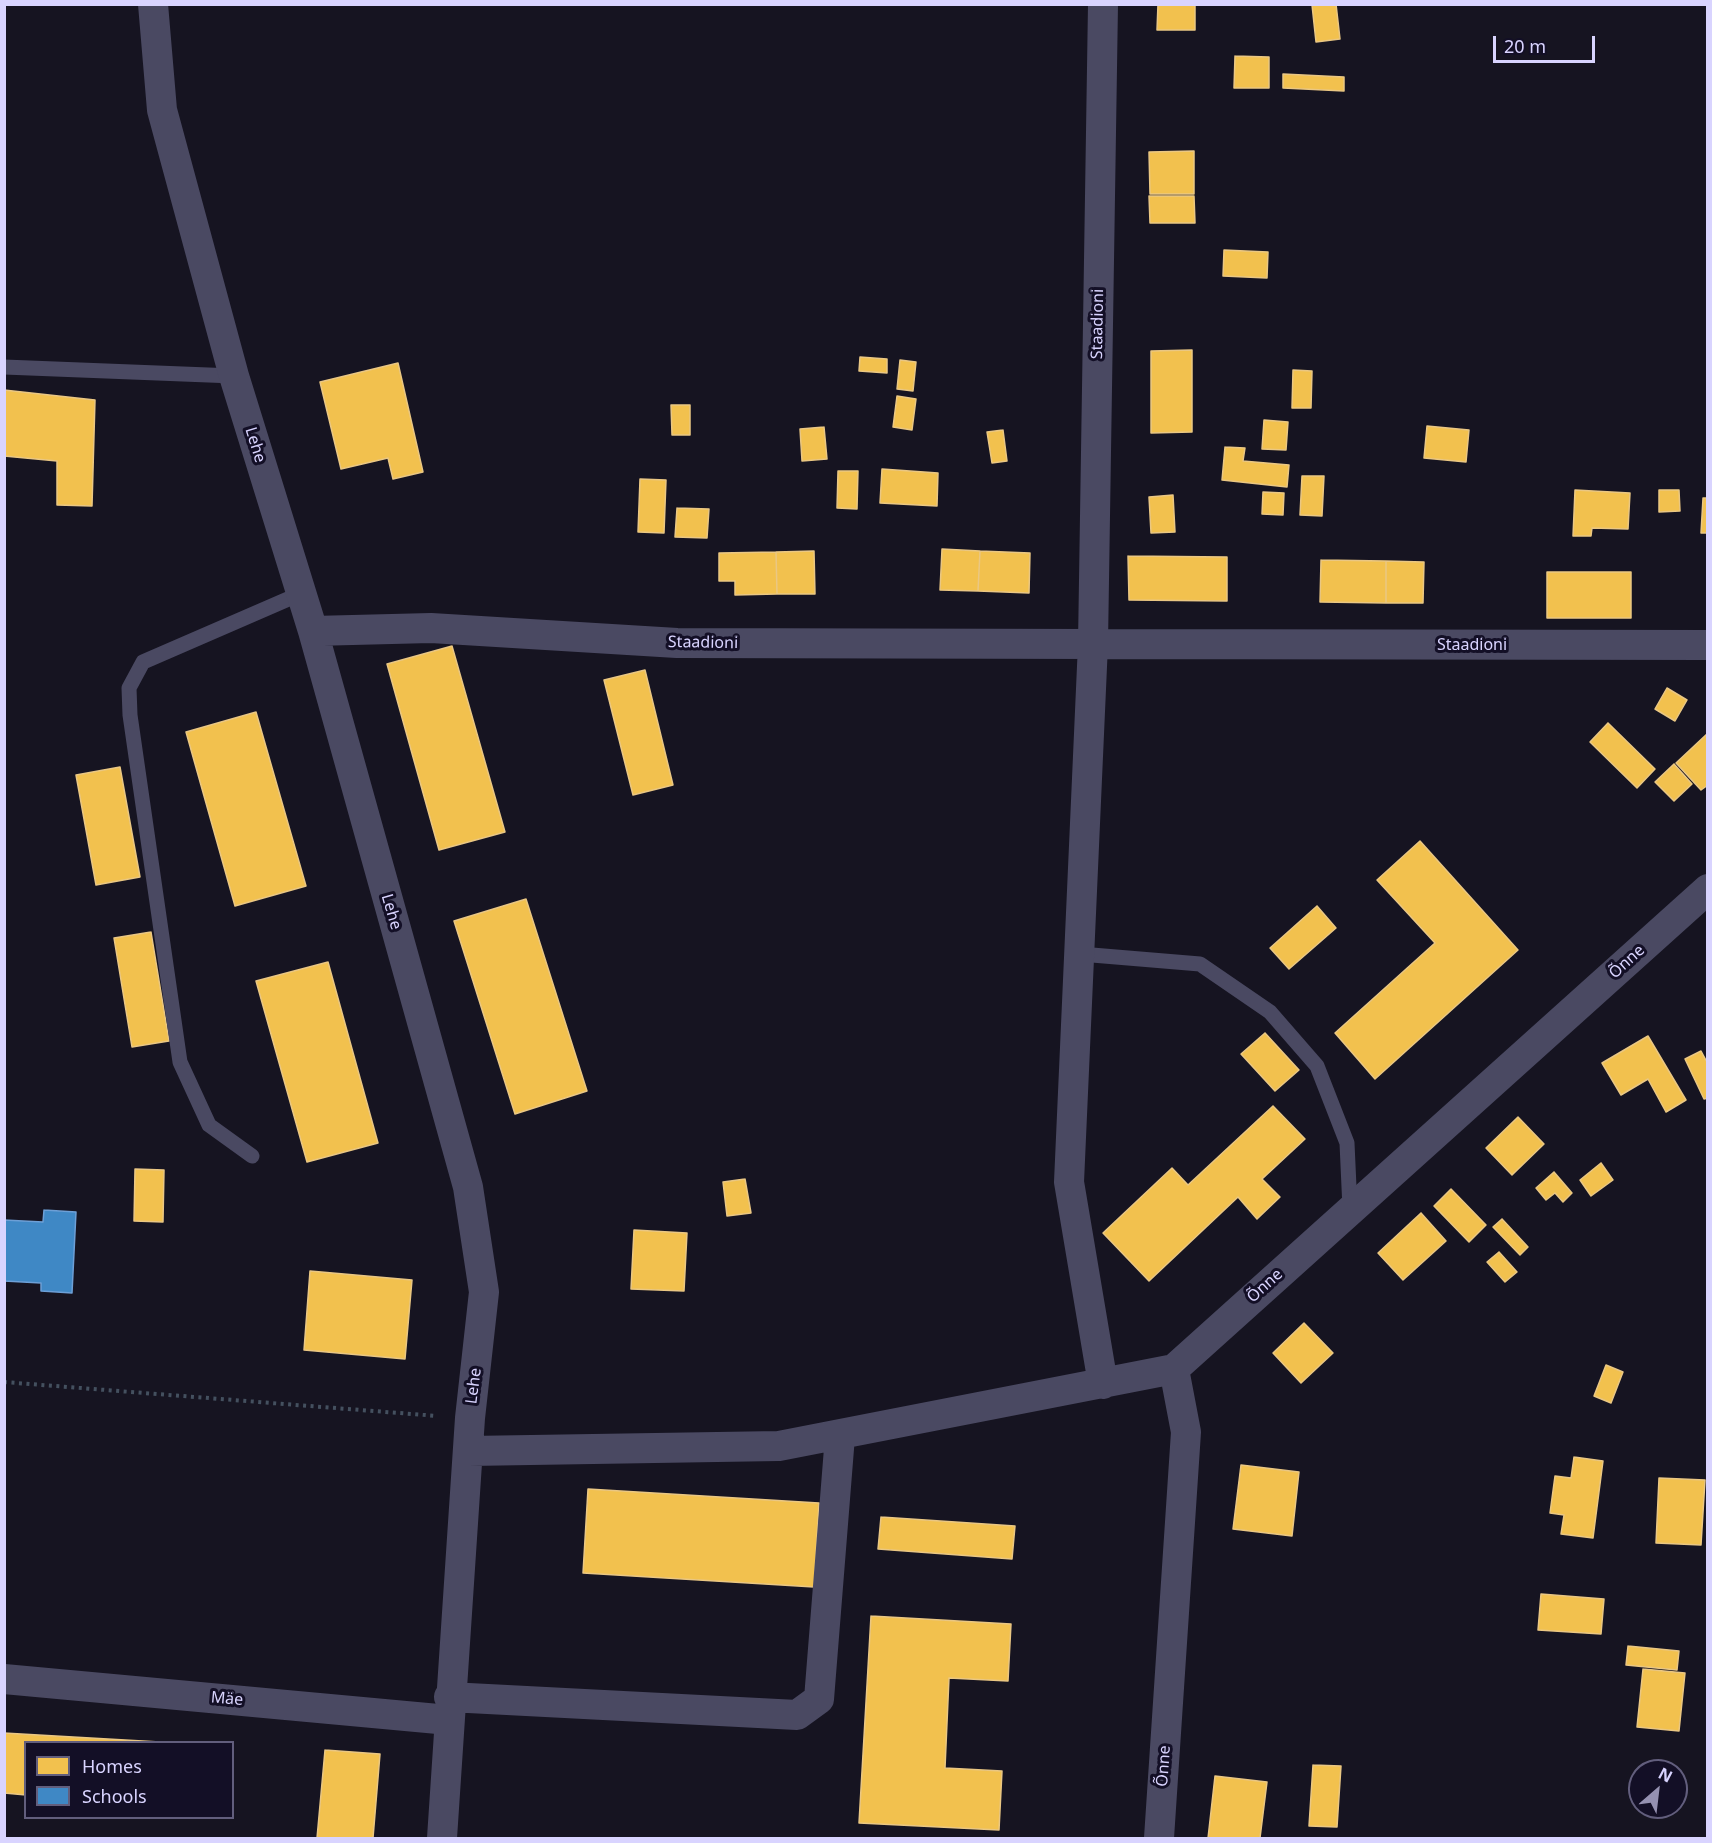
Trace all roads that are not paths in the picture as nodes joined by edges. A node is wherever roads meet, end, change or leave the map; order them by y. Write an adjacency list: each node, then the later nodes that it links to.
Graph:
1 (153, 4): 4 (street, Lehe)
2 (1103, 4): 7 (street, Staadioni)
3 (4, 367): 4 (lane)
4 (234, 376): 5 (street, Lehe)
5 (302, 593): 6 (street, Lehe); 11 (lane)
6 (313, 631): 7 (street, Staadioni); 16 (street, Lehe)
7 (1093, 644): 8 (street, Staadioni); 10 (street)
8 (1707, 645)
9 (1707, 889): 12 (street, Õnne)
10 (1080, 954): 12 (lane); 14 (street)
11 (252, 1156)
12 (1350, 1209): 13 (street, Õnne)
13 (1174, 1370): 14 (street); 20 (street, Õnne)
14 (1103, 1384): 15 (street)
15 (840, 1436): 16 (street); 18 (street, Mäe)
16 (469, 1451): 18 (street, Lehe)
17 (4, 1678): 18 (street, Mäe)
18 (449, 1709): 19 (street, Lehe)
19 (442, 1839)
20 (1159, 1839)

